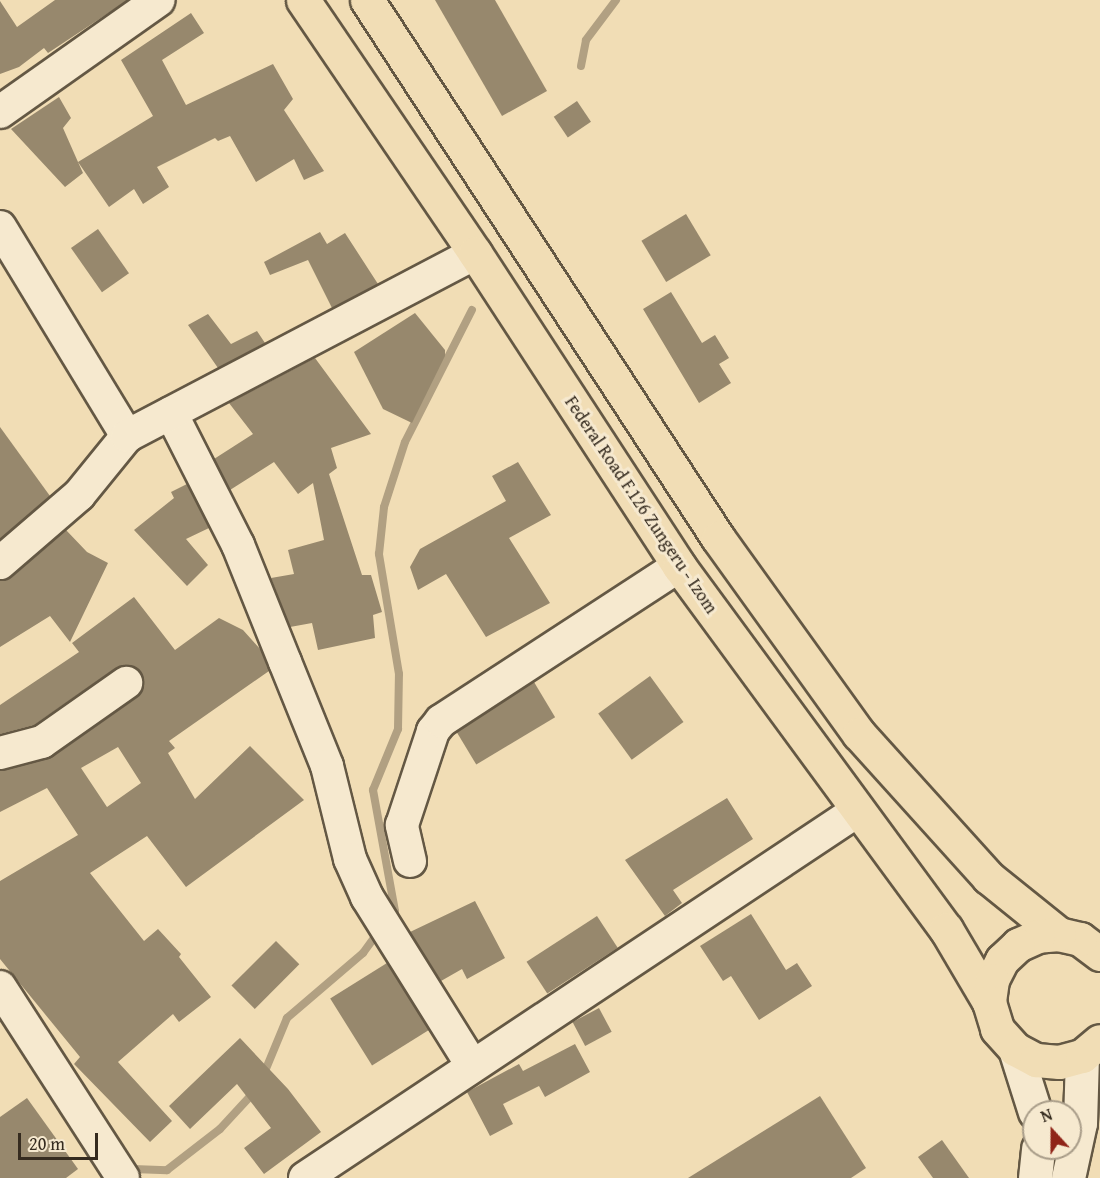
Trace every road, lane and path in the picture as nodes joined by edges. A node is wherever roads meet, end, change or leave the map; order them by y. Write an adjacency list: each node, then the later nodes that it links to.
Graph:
1 (159, 0): 4 (street)
2 (303, 0): 6 (main road, Federal Road F.126 Zungeru - Izom)
3 (367, 0): 15 (main road)
4 (0, 112)
5 (0, 227): 8 (street)
6 (475, 253): 7 (street); 10 (main road, Federal Road F.126 Zungeru - Izom)
7 (171, 413): 8 (street); 21 (street)
8 (128, 436): 9 (street)
9 (0, 563)
10 (679, 566): 13 (main road, Federal Road F.126 Zungeru - Izom); 14 (street)
11 (126, 683): 12 (street)
12 (0, 753)
13 (857, 811): 18 (main road, Federal Road F.126 Zungeru - Izom); 21 (street)
14 (410, 861)
15 (1059, 934): 16 (main road); 18 (main road)
16 (1100, 954)
17 (0, 987): 24 (street)
18 (989, 1002): 20 (main road, Federal Road F.126 Zungeru - Izom)
19 (1091, 1048): 20 (main road); 27 (main road)
20 (1015, 1049): 22 (main road)
21 (472, 1065): 25 (street)
22 (1031, 1100)
23 (1037, 1160): 26 (main road)
24 (123, 1178)
25 (305, 1178)
26 (1035, 1178)
27 (1068, 1178)

